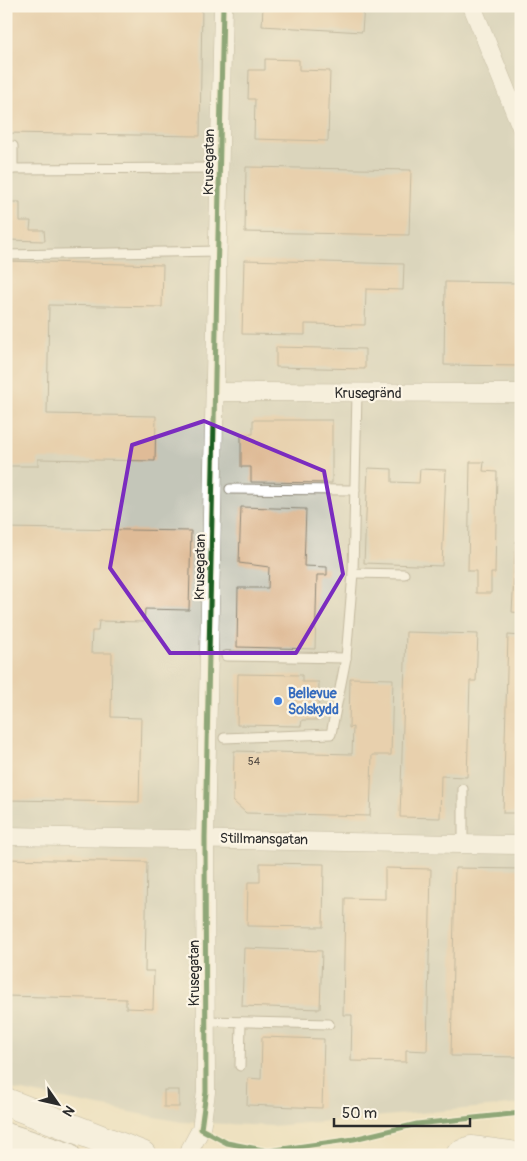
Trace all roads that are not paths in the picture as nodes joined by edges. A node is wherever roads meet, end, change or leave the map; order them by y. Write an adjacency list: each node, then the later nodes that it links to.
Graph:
1 (223, 6): 5 (street, Krusegatan)
2 (472, 6): 3 (street)
3 (521, 127)
4 (13, 146): 6 (lane)
5 (220, 168): 6 (lane); 7 (street, Krusegatan)
6 (10, 169)
7 (218, 251): 8 (lane); 9 (street, Krusegatan)
8 (6, 255)
9 (215, 392): 10 (street, Krusegränd); 21 (street, Krusegatan)
10 (357, 393): 11 (street, Krusegränd); 13 (lane)
11 (521, 393)
12 (230, 488): 13 (lane)
13 (355, 490): 14 (lane)
14 (353, 573): 15 (lane); 17 (lane)
15 (404, 574)
16 (226, 656): 17 (lane)
17 (346, 658): 18 (lane)
18 (224, 738)
19 (463, 788): 22 (lane)
20 (6, 836): 21 (street, Stillmansgatan)
21 (206, 838): 22 (street, Stillmansgatan); 24 (street, Krusegatan)
22 (463, 844): 23 (street, Stillmansgatan)
23 (521, 845)
24 (206, 1021): 25 (lane); 33 (street, Krusegatan)
25 (241, 1022): 26 (lane); 27 (lane)
26 (329, 1024)
27 (240, 1066)
28 (6, 1102): 32 (highway)
29 (6, 1112): 32 (main road)
30 (6, 1135): 31 (main road)
31 (68, 1155)
32 (141, 1155)
33 (187, 1155)
34 (460, 1155): 35 (highway)
35 (510, 1155)

